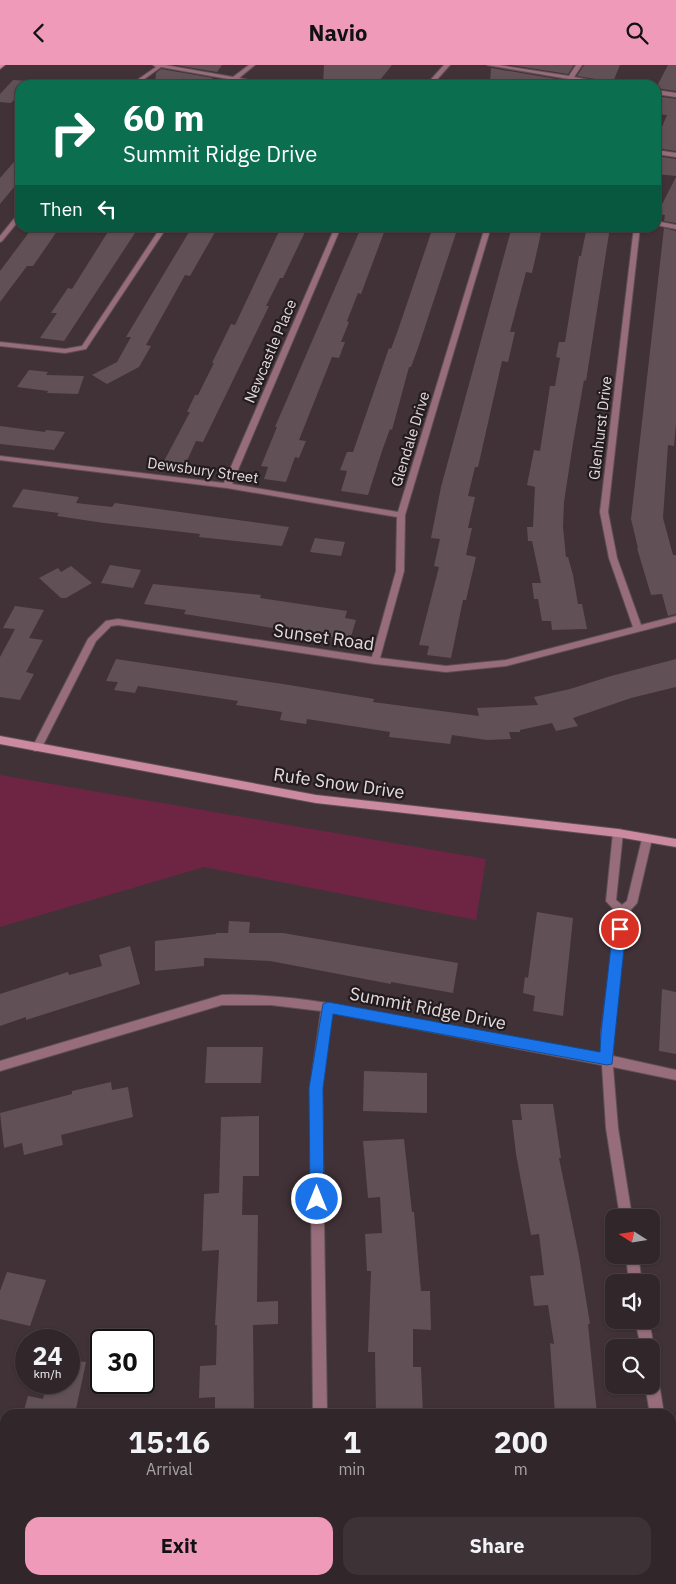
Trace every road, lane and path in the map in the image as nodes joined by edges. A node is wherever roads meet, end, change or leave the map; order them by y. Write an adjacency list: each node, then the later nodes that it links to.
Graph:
1 (158, 65): 6 (street); 8 (street)
2 (252, 65): 6 (street)
3 (446, 65): 10 (street)
4 (490, 65): 7 (street)
5 (580, 65): 7 (street)
6 (235, 78): 9 (street)
7 (571, 78): 11 (street)
8 (139, 80)
9 (245, 80)
10 (433, 80)
11 (583, 80)
12 (661, 93): 13 (street)
13 (676, 95)
14 (661, 153): 15 (street)
15 (676, 155)
16 (15, 221): 23 (street)
17 (661, 224): 18 (street)
18 (676, 227)
19 (161, 232): 24 (street)
20 (336, 232): 26 (street, Newcastle Place)
21 (486, 232): 27 (street, Glendale Drive)
22 (636, 232): 29 (street, Glenhurst Drive)
23 (0, 239)
24 (0, 344)
25 (0, 457): 26 (street, Dewsbury Street)
26 (227, 486): 27 (street, Dewsbury Street)
27 (401, 515): 30 (street, Glendale Drive)
28 (676, 619): 29 (street, Sunset Road)
29 (638, 628): 30 (street, Sunset Road)
30 (375, 661): 32 (street, Sunset Road)
31 (0, 740): 32 (main road, Rufe Snow Drive)
32 (37, 748): 33 (main road, Rufe Snow Drive)
33 (618, 833): 34 (main road, Rufe Snow Drive); 36 (street)
34 (647, 839): 35 (main road, Rufe Snow Drive); 36 (street)
35 (676, 843)
36 (622, 912): 38 (street)
37 (328, 1008): 38 (street, Summit Ridge Drive); 39 (street, Summit Ridge Drive); 43 (street)
38 (607, 1059): 40 (street, Summit Ridge Drive); 41 (street)
39 (0, 1066)
40 (676, 1075)
41 (625, 1209)
42 (654, 1394): 44 (street)
43 (320, 1409)
44 (656, 1409)

